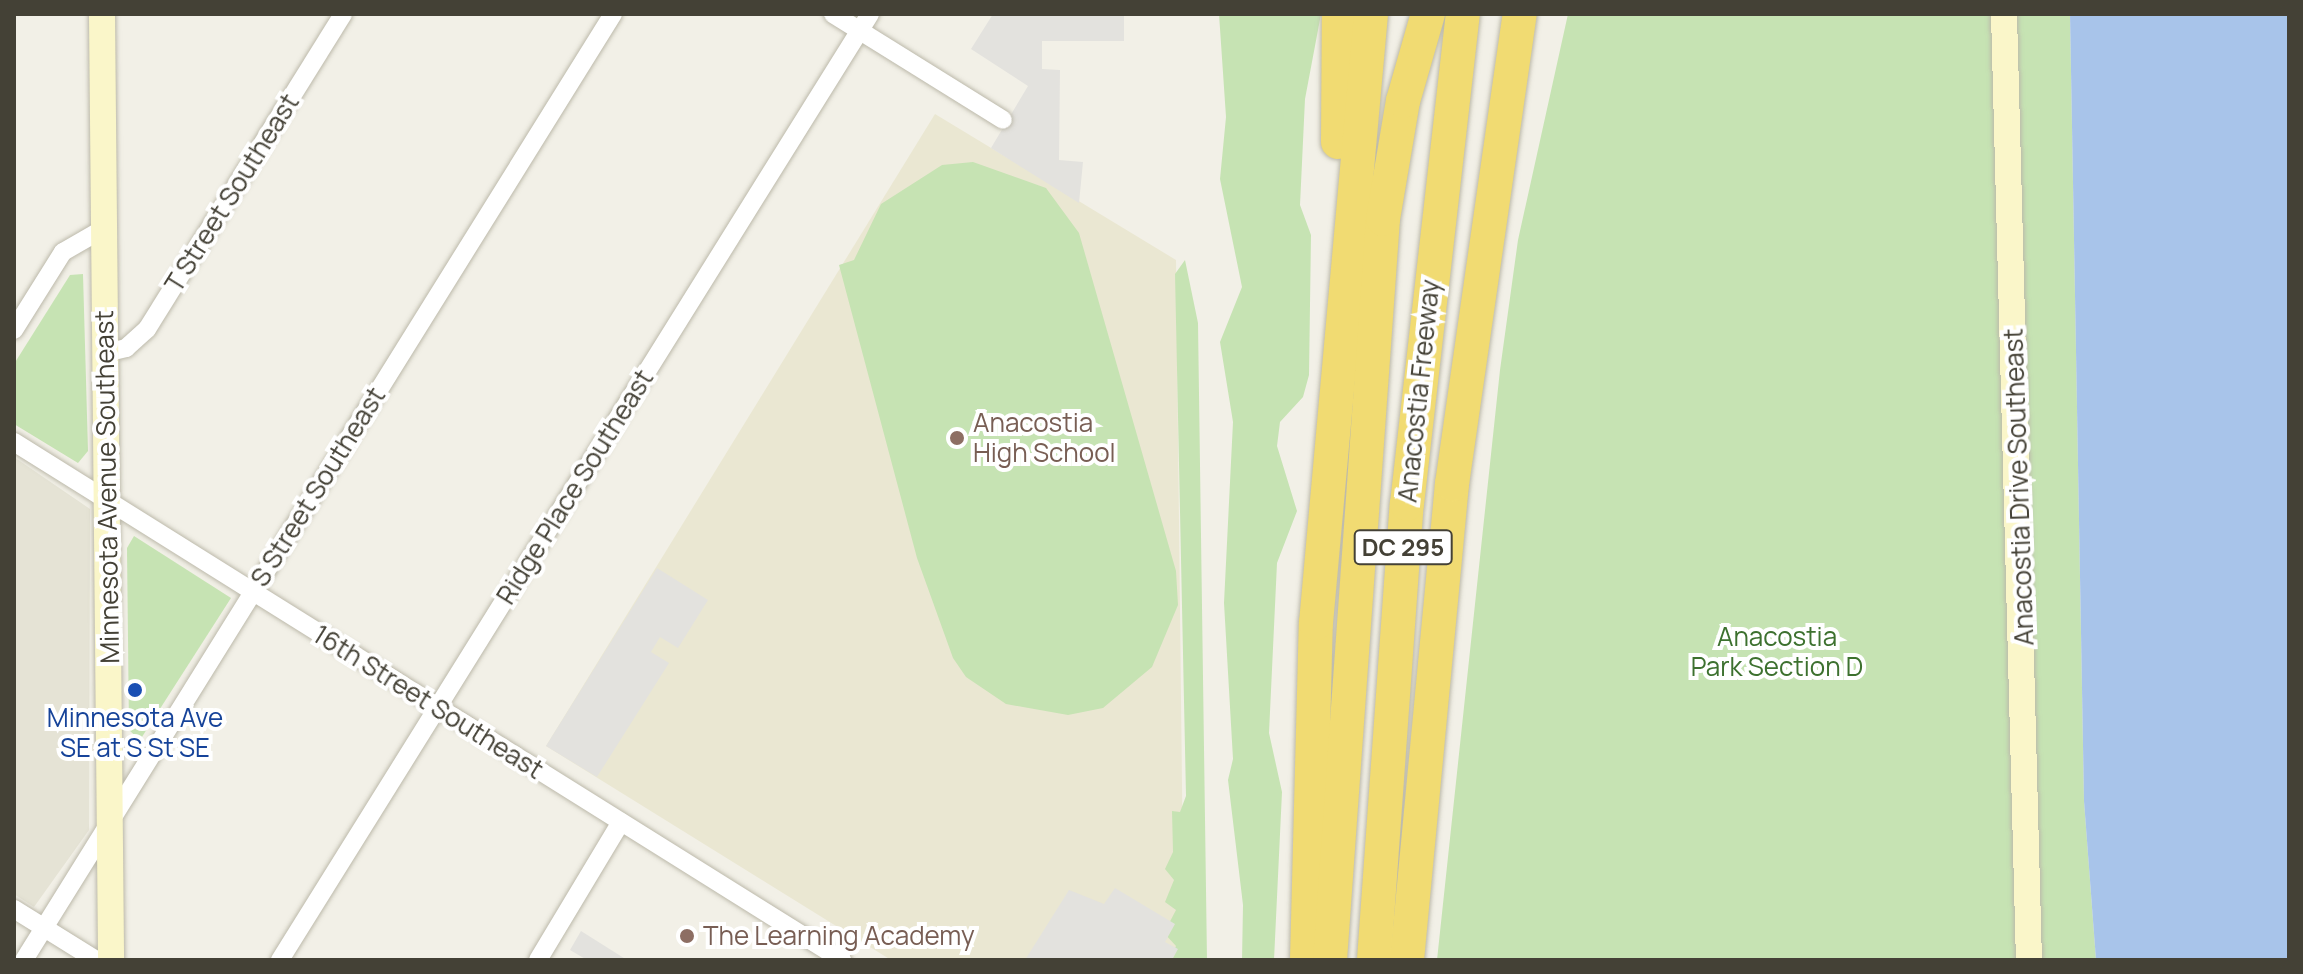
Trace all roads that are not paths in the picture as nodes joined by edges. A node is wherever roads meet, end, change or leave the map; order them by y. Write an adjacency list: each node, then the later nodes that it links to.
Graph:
1 (102, 14): 16 (main road, Minnesota Avenue Southeast)
2 (343, 14): 18 (street, T Street Southeast)
3 (613, 14): 22 (street, S Street Southeast)
4 (833, 14): 13 (street)
5 (870, 14): 13 (street, Ridge Place Southeast)
6 (1339, 14): 19 (highway)
7 (1371, 14): 19 (highway, DC 295)
8 (1428, 14): 35 (highway)
9 (1463, 14): 36 (highway, Anacostia Freeway / DC 295)
10 (1520, 14): 14 (highway)
11 (1528, 14): 14 (highway)
12 (2004, 14): 38 (main road, Anacostia Drive Southeast)
13 (859, 31): 15 (street); 23 (street, Ridge Place Southeast)
14 (1504, 103): 37 (highway)
15 (1003, 120)
16 (103, 229): 17 (street); 18 (main road, Minnesota Avenue Southeast)
17 (14, 330)
18 (105, 353): 21 (main road, Minnesota Avenue Southeast)
19 (1334, 391): 34 (highway, DC 295)
20 (14, 442): 21 (street, 16th Street Southeast)
21 (109, 501): 22 (street, 16th Street Southeast); 24 (main road, Minnesota Avenue Southeast)
22 (253, 592): 23 (street, 16th Street Southeast); 24 (street, S Street Southeast)
23 (437, 707): 25 (street, 16th Street Southeast); 31 (street, Ridge Place Southeast)
24 (111, 821): 27 (street, S Street Southeast); 30 (main road, Minnesota Avenue Southeast)
25 (621, 822): 32 (street); 33 (street, 16th Street Southeast)
26 (14, 909): 27 (street)
27 (44, 928): 28 (street, S Street Southeast); 29 (street)
28 (24, 960)
29 (96, 960)
30 (111, 960)
31 (280, 960)
32 (538, 960)
33 (842, 960)
34 (1307, 960)
35 (1330, 960)
36 (1374, 960)
37 (1407, 960)
38 (2029, 960)

